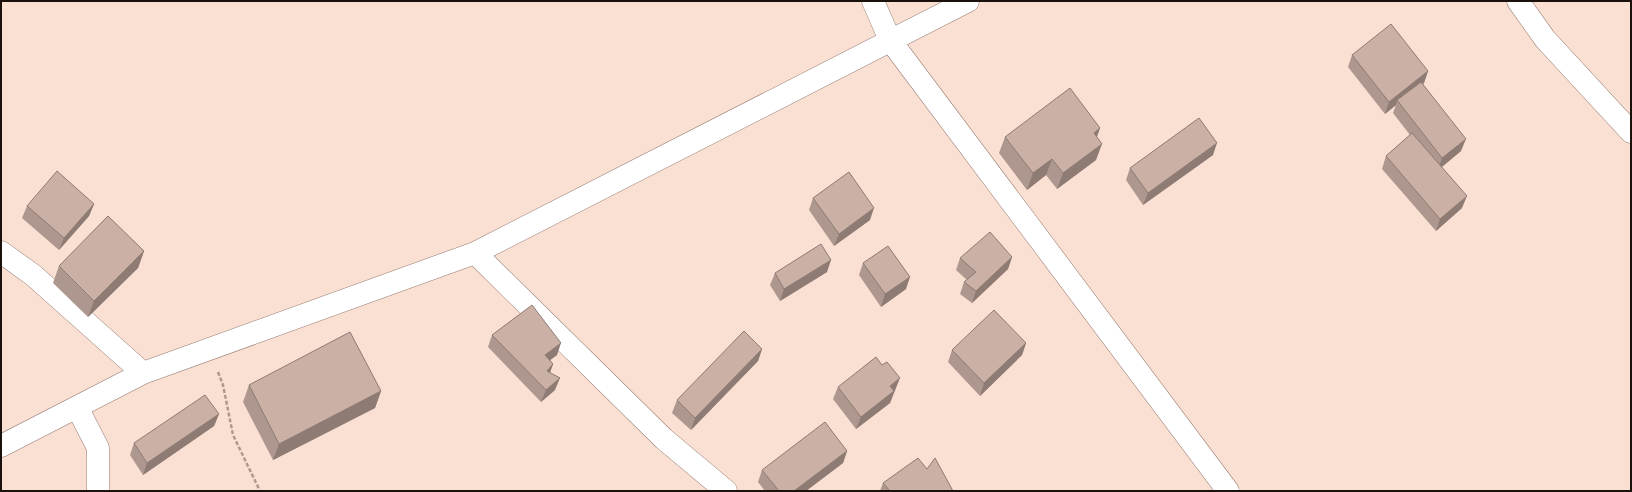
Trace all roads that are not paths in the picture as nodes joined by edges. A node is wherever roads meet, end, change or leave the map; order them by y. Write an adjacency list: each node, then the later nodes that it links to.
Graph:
1 (873, 1): 4 (street)
2 (968, 1): 4 (street)
3 (1518, 1): 5 (street)
4 (890, 40): 7 (street); 13 (street)
5 (1631, 132)
6 (1, 252): 8 (street)
7 (475, 253): 8 (street); 12 (street)
8 (143, 374): 9 (street)
9 (77, 407): 10 (street); 11 (street)
10 (1, 446)
11 (98, 491)
12 (726, 491)
13 (1228, 491)

